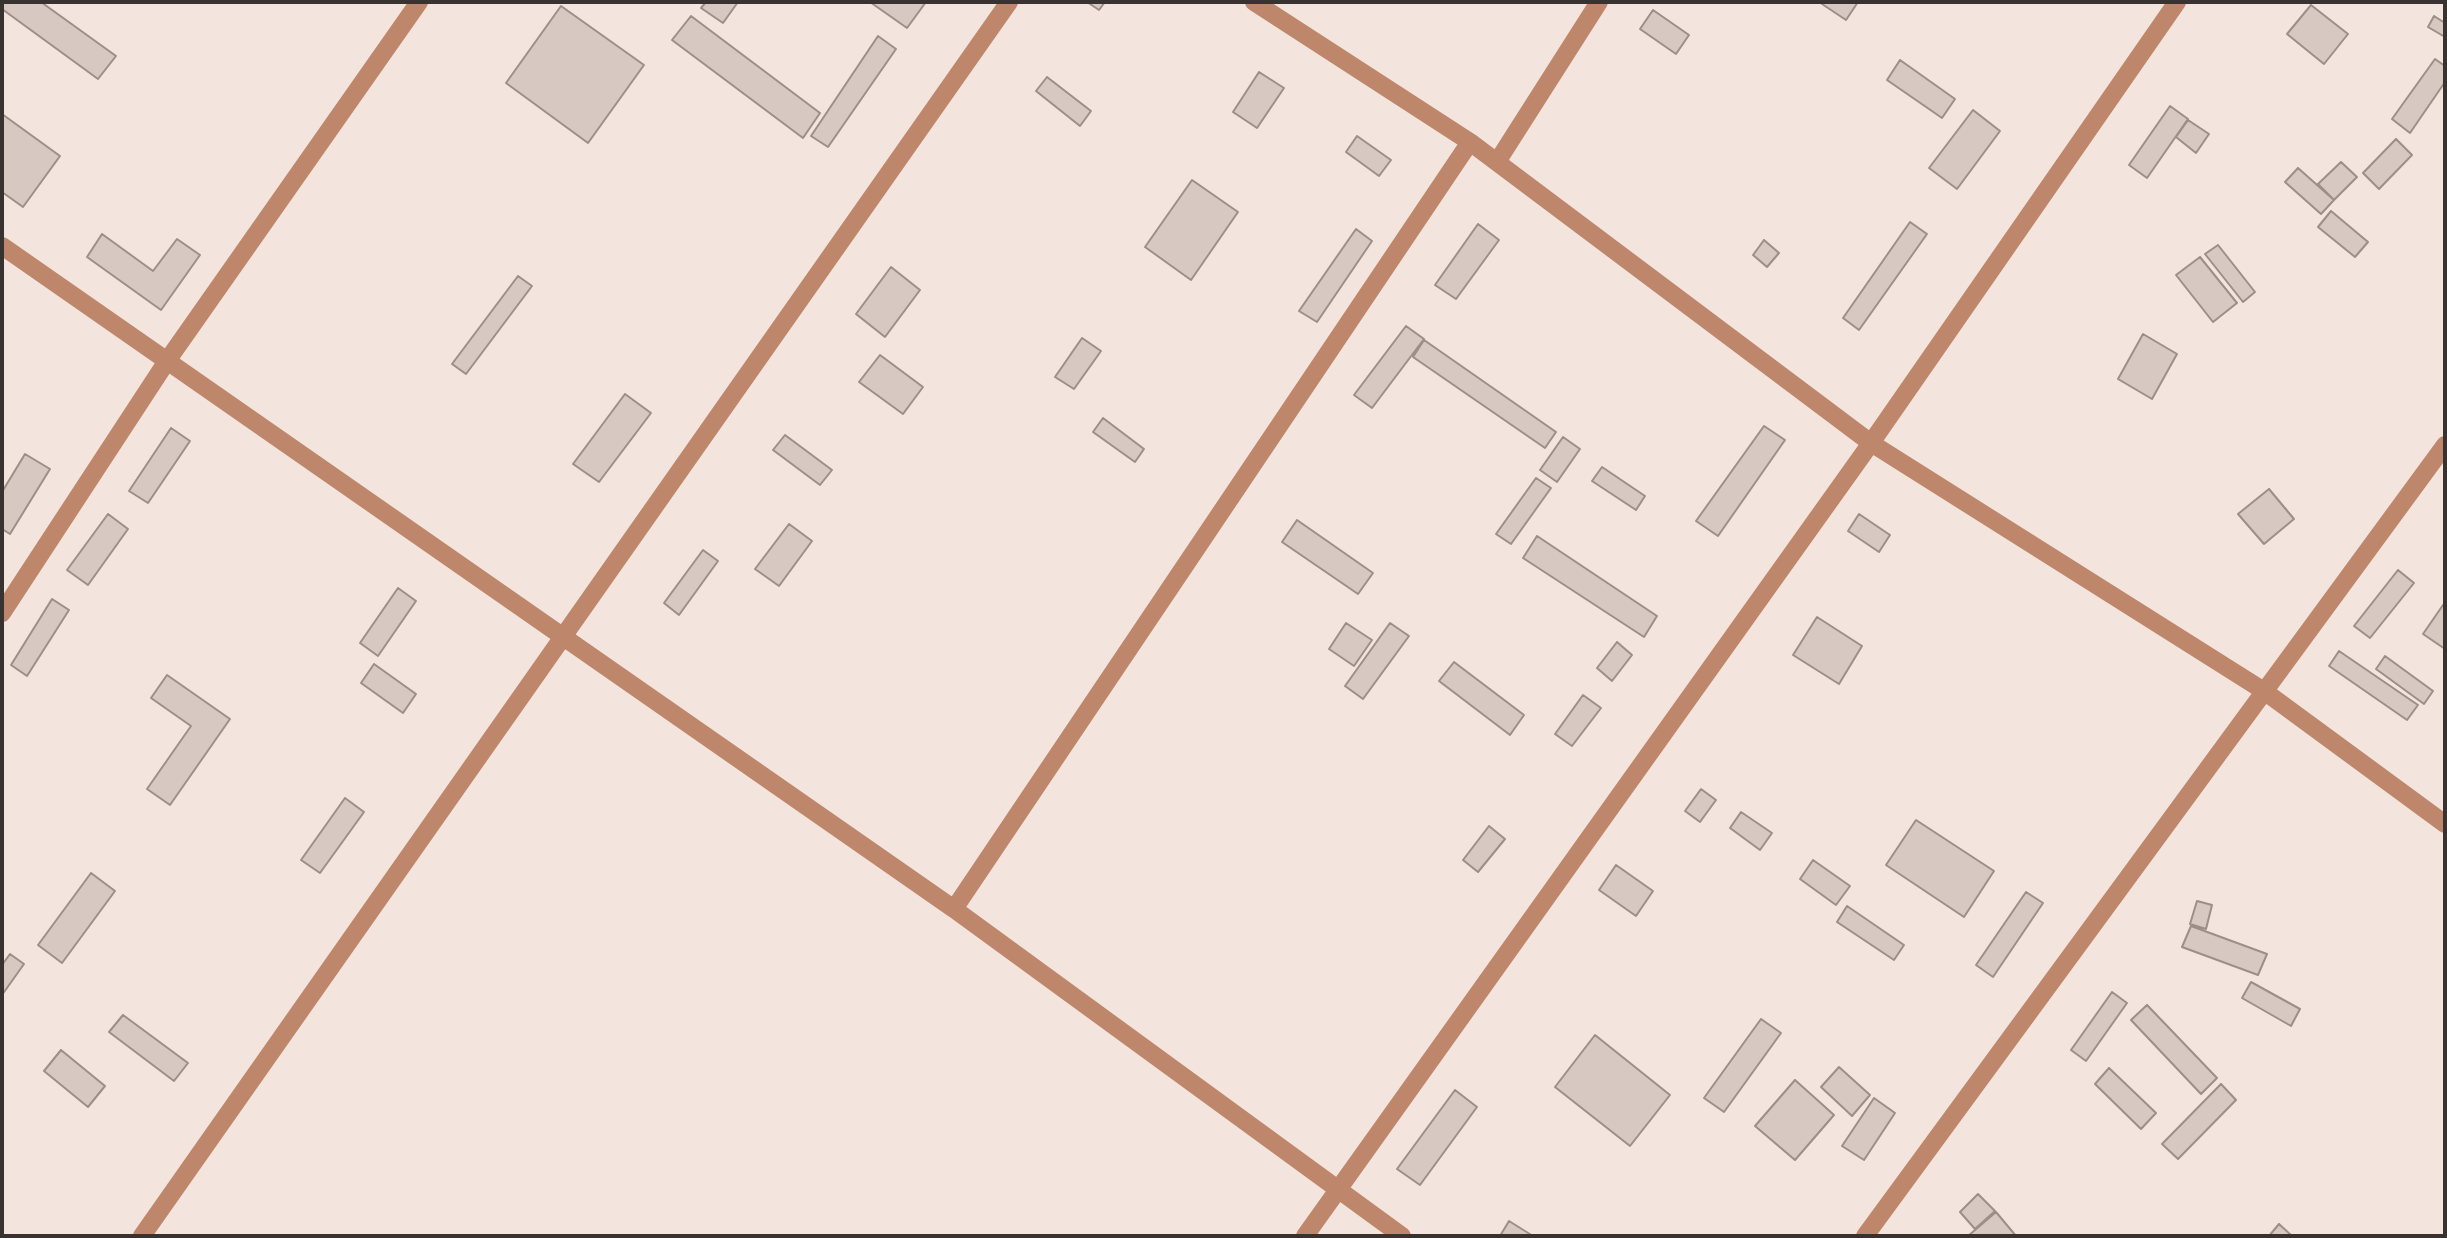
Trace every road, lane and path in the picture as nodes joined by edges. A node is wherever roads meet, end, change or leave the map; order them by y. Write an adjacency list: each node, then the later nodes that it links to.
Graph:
1 (419, 2): 9 (street)
2 (1009, 2): 13 (street)
3 (1254, 2): 6 (street)
4 (1599, 2): 7 (street)
5 (2176, 2): 10 (street)
6 (1469, 142): 7 (street); 16 (street)
7 (1497, 162): 10 (street)
8 (2, 246): 9 (street)
9 (167, 362): 12 (street); 13 (street)
10 (1871, 443): 14 (street); 17 (street)
11 (2445, 445): 14 (street)
12 (2, 613)
13 (565, 638): 16 (street); 18 (street)
14 (2264, 691): 15 (street); 21 (street)
15 (2445, 824)
16 (954, 909): 17 (street)
17 (1338, 1190): 19 (street); 20 (street)
18 (142, 1236)
19 (1305, 1236)
20 (1402, 1236)
21 (1865, 1236)

